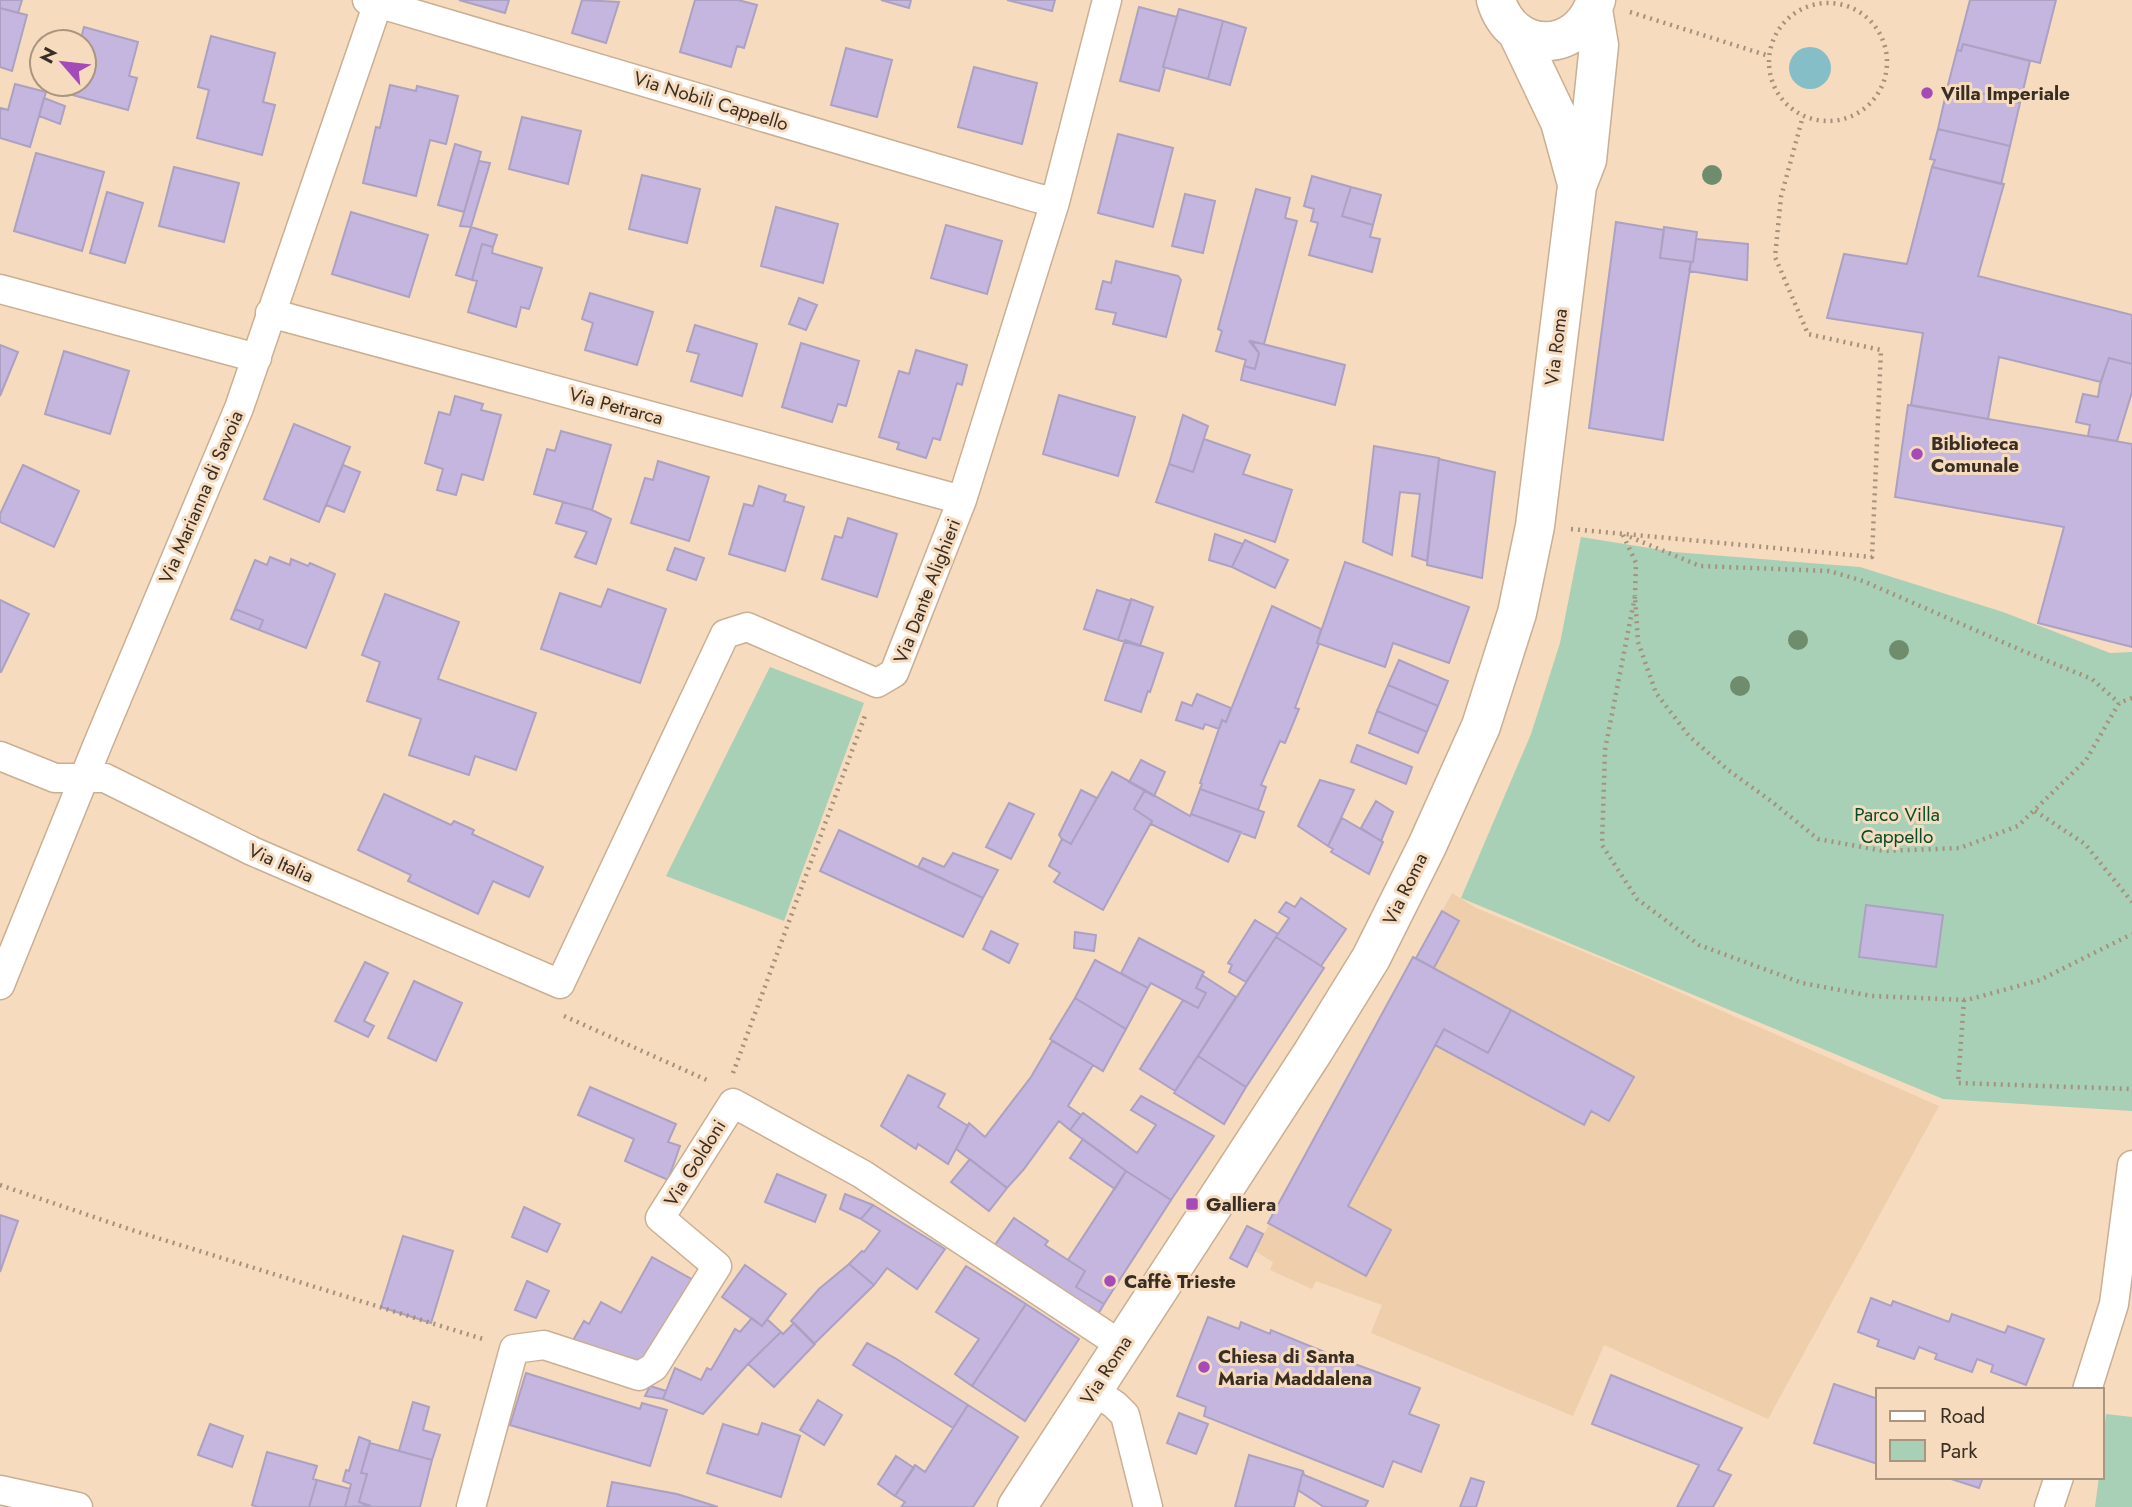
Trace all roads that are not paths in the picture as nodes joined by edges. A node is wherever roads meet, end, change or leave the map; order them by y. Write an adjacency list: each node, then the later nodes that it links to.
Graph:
1 (1107, 0): 7 (street, Via Dante Alighieri)
2 (1496, 0): 5 (main road, Via Roma)
3 (374, 1): 7 (street, Via Nobili Cappello); 9 (street, Via Marianna di Savoia)
4 (1604, 6): 5 (main road); 6 (main road, Via Roma)
5 (1518, 34): 6 (main road, Via Roma)
6 (1577, 186): 17 (main road, Via Roma)
7 (1055, 202): 11 (street, Via Dante Alighieri)
8 (0, 289): 10 (street)
9 (270, 313): 10 (street, Via Marianna di Savoia); 11 (street, Via Petrarca)
10 (257, 359): 13 (street, Via Marianna di Savoia)
11 (962, 500): 14 (street, Via Dante Alighieri)
12 (0, 756): 13 (street, Via Italia)
13 (85, 778): 14 (street, Via Italia); 15 (street, Via Marianna di Savoia)
14 (560, 984)
15 (0, 985)
16 (2132, 1165): 18 (street)
17 (1121, 1345): 19 (main road, Via Roma); 23 (street, Via Goldoni)
18 (2088, 1388)
19 (1093, 1390): 24 (main road, Via Roma); 25 (street)
20 (2058, 1479): 26 (street)
21 (0, 1490): 22 (street)
22 (78, 1507)
23 (471, 1507)
24 (1017, 1507)
25 (1148, 1507)
26 (2049, 1507)

